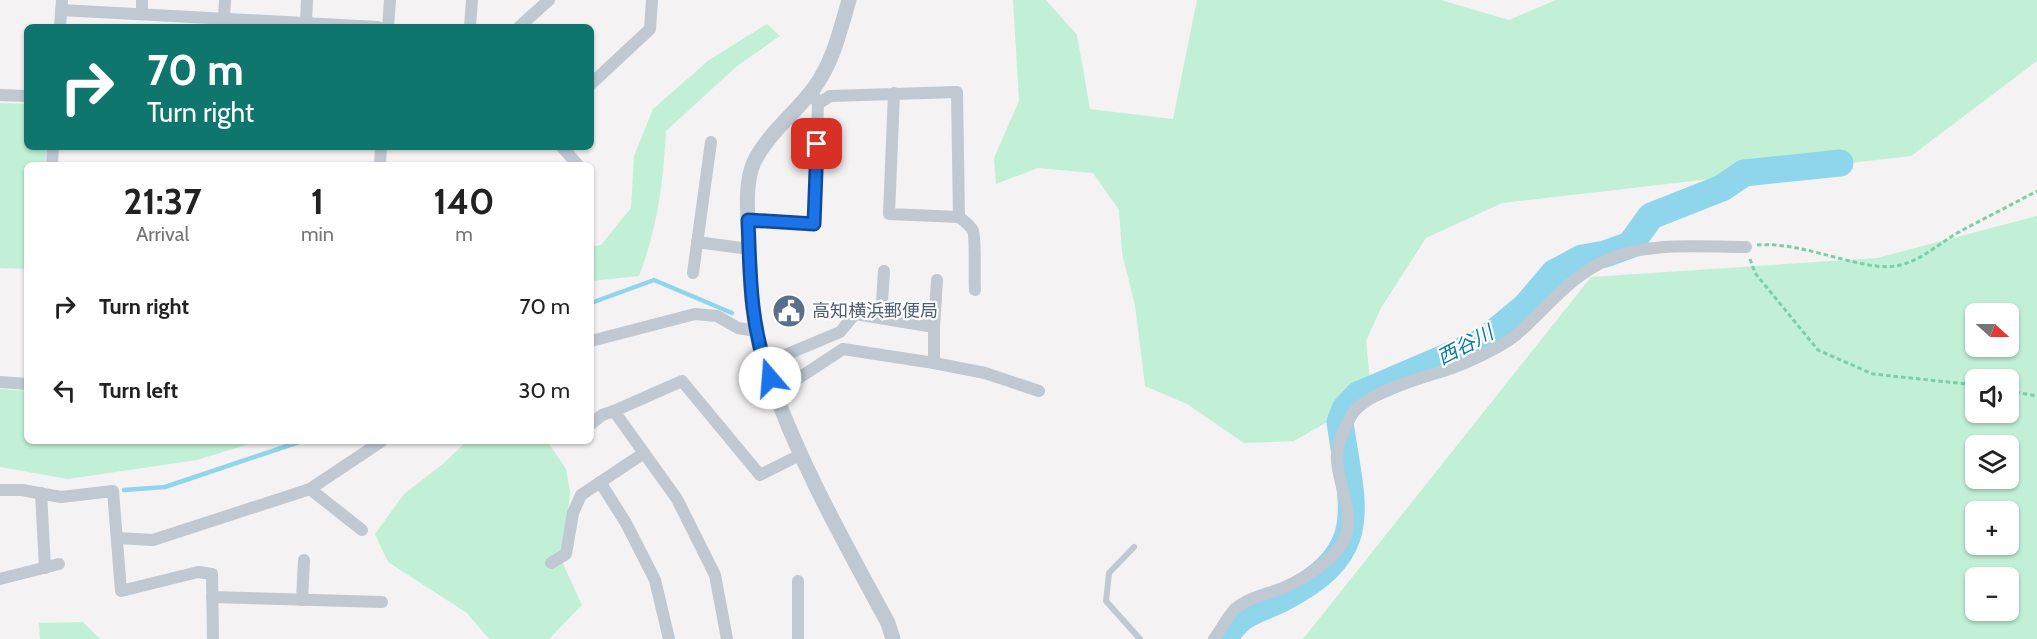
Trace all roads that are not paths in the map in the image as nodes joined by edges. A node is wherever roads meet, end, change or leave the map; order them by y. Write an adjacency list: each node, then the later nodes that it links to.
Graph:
1 (142, 0): 10 (street)
2 (225, 0): 11 (street)
3 (307, 0): 12 (street)
4 (390, 0): 15 (street)
5 (472, 0): 16 (street)
6 (549, 0): 17 (street)
7 (652, 0): 18 (street)
8 (849, 0): 22 (street)
9 (61, 5): 10 (street); 13 (street)
10 (141, 14): 11 (street)
11 (224, 17): 12 (street)
12 (306, 22): 14 (street)
13 (60, 24)
14 (335, 24)
15 (388, 24)
16 (470, 24)
17 (522, 24)
18 (594, 81)
19 (894, 93): 22 (street); 26 (street); 26 (street)
20 (0, 95): 21 (street)
21 (24, 96)
22 (815, 97): 27 (street); 27 (street)
23 (711, 142): 28 (street)
24 (565, 150): 25 (street)
25 (575, 162)
26 (959, 217): 34 (street)
27 (748, 220): 30 (street)
28 (697, 242): 30 (street); 32 (street)
29 (1746, 247): 72 (street)
30 (749, 249): 37 (street)
31 (884, 271): 35 (street)
32 (693, 273)
33 (937, 280): 36 (street)
34 (975, 290)
35 (881, 318): 36 (street); 40 (street)
36 (934, 327): 39 (street)
37 (756, 331): 38 (street); 40 (street)
38 (594, 340)
39 (934, 363): 43 (street); 44 (street)
40 (764, 364): 44 (street)
41 (0, 382): 42 (street)
42 (24, 384)
43 (1039, 391)
44 (776, 393): 49 (street)
45 (614, 411): 46 (street); 48 (street); 49 (street)
46 (594, 422)
47 (378, 444): 51 (street)
48 (644, 453): 50 (street); 68 (street)
49 (802, 454): 70 (street)
50 (600, 482): 58 (street); 67 (street)
51 (310, 489): 54 (street); 55 (street)
52 (0, 490): 53 (street)
53 (41, 493): 55 (street); 60 (street)
54 (362, 530)
55 (118, 538): 63 (street)
56 (1134, 547): 71 (lane)
57 (304, 560): 64 (street)
58 (551, 563)
59 (59, 564): 60 (street)
60 (45, 568): 61 (street)
61 (0, 579)
62 (798, 581): 69 (street)
63 (212, 597): 64 (street); 66 (street)
64 (302, 600): 65 (street)
65 (382, 602)
66 (213, 639)
67 (669, 639)
68 (727, 639)
69 (798, 639)
70 (893, 639)
71 (1140, 639)
72 (1214, 639)

